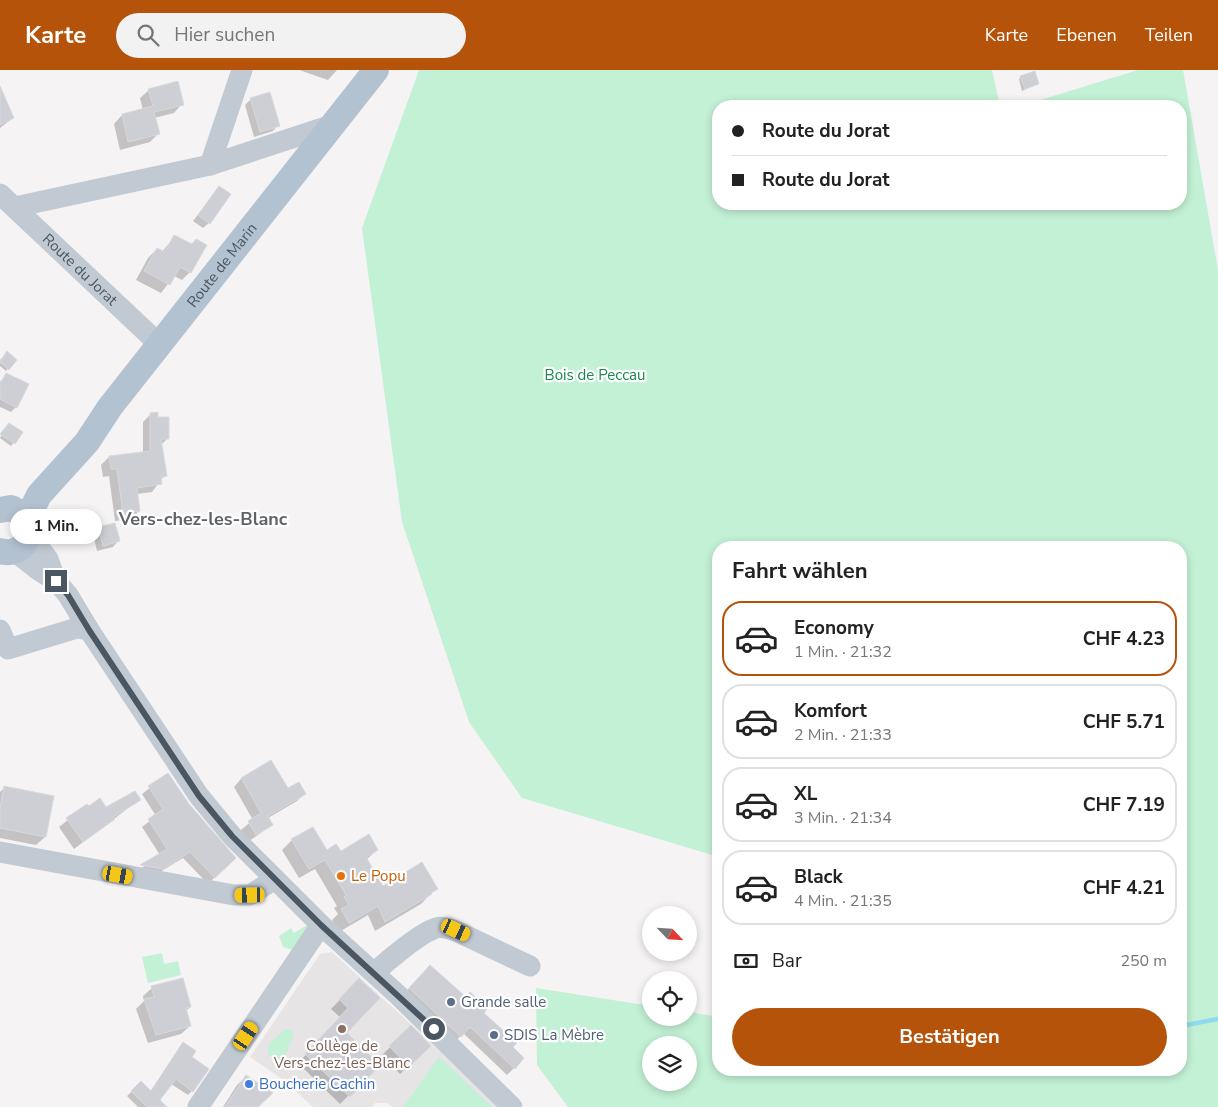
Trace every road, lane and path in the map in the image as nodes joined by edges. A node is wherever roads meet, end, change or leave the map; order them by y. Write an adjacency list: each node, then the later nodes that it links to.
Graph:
1 (242, 70): 4 (street)
2 (376, 70): 3 (main road, Route de Marin)
3 (334, 124): 4 (street); 6 (main road, Route de Marin)
4 (210, 165): 5 (street)
5 (7, 200): 6 (street, Route du Jorat)
6 (160, 345): 7 (main road, Route de Marin)
7 (13, 529): 9 (street)
8 (0, 630): 9 (street)
9 (89, 630): 11 (street)
10 (0, 852): 11 (street)
11 (275, 878): 12 (street)
12 (321, 925): 14 (street); 15 (street)
13 (530, 966): 14 (street)
14 (374, 974): 16 (street)
15 (198, 1107)
16 (512, 1107)

